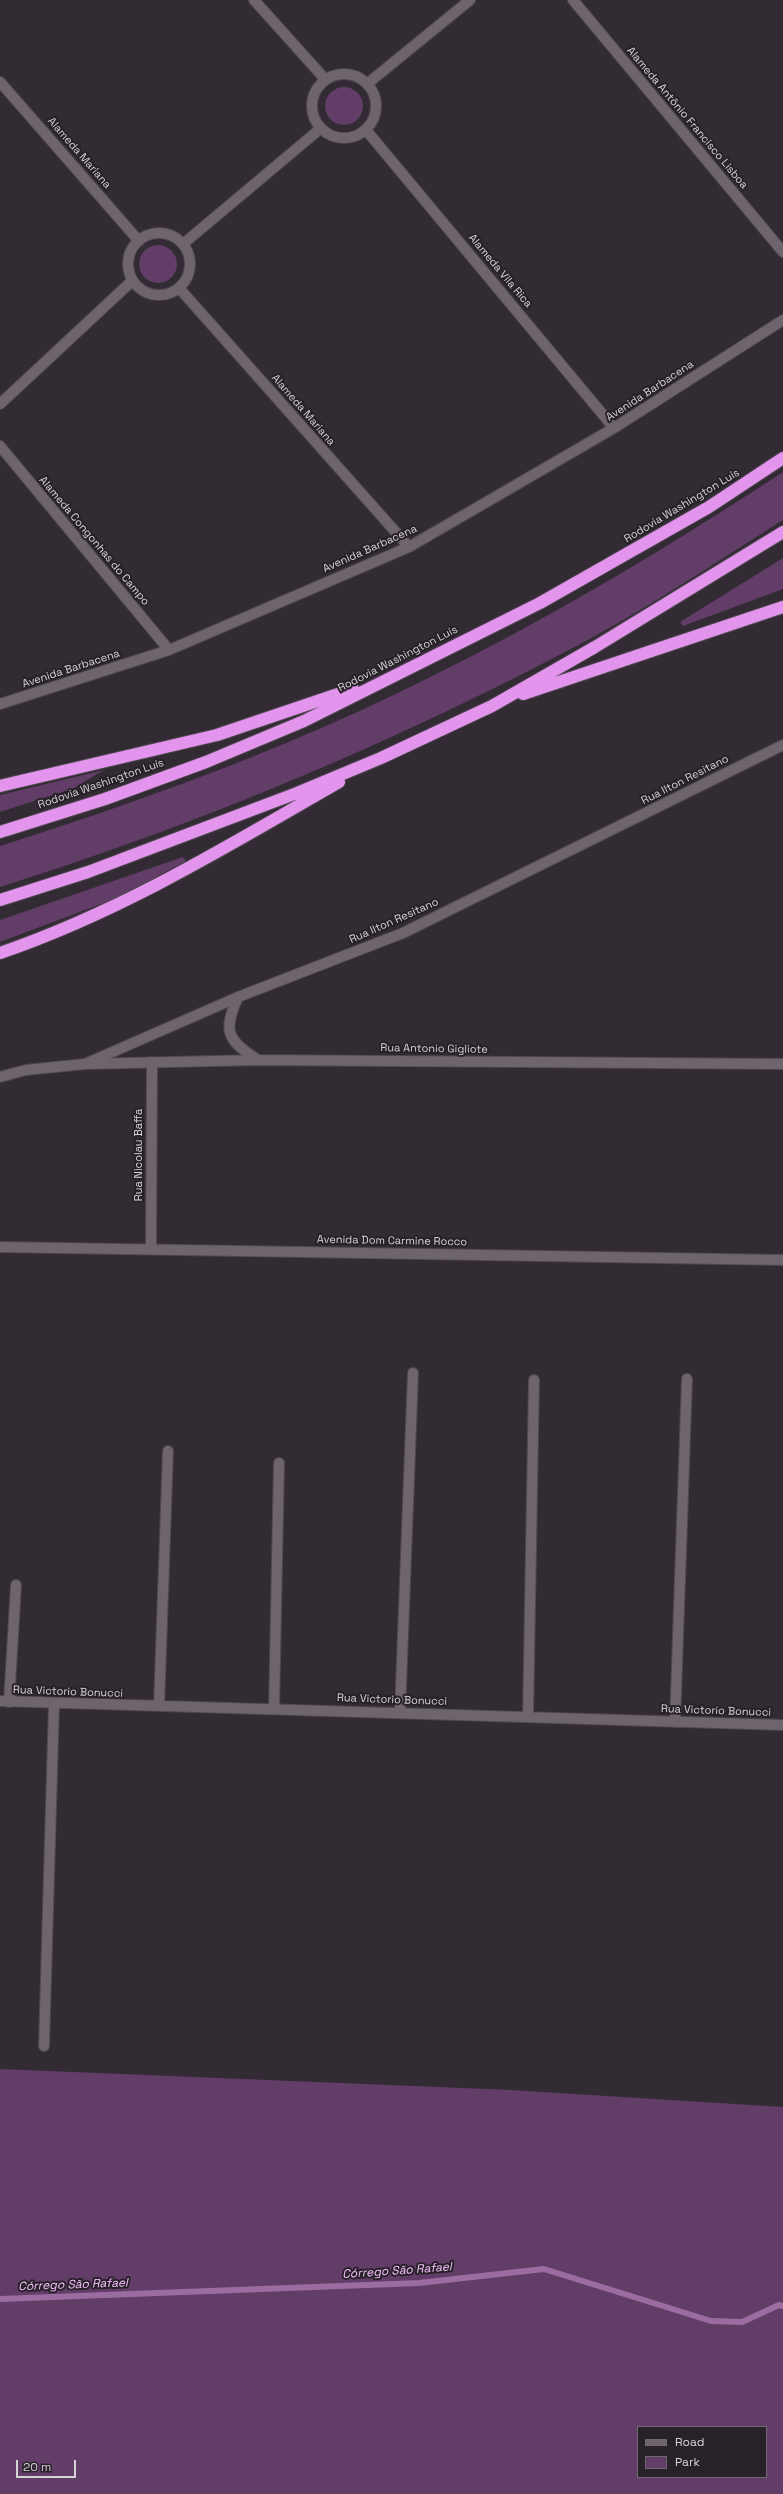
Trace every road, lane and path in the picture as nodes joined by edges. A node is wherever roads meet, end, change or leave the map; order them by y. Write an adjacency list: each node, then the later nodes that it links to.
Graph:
1 (254, 0): 4 (street)
2 (470, 0): 6 (street)
3 (573, 0): 11 (street, Alameda Antônio Francisco Lisboa)
4 (325, 79): 6 (street); 7 (street)
5 (0, 82): 9 (street, Alameda Mariana)
6 (367, 84): 8 (street)
7 (320, 129): 8 (street); 10 (street)
8 (366, 130): 16 (street, Alameda Vila Rica)
9 (139, 241): 10 (street); 12 (street)
10 (183, 244): 13 (street)
11 (783, 252)
12 (132, 281): 13 (street); 15 (street)
13 (179, 288): 20 (street, Alameda Mariana)
14 (783, 320): 16 (street, Avenida Barbacena)
15 (0, 404)
16 (614, 428): 20 (street, Avenida Barbacena)
17 (0, 446): 22 (street, Alameda Congonhas do Campo)
18 (783, 458): 23 (highway, Rodovia Washington Luís)
19 (783, 532): 25 (highway)
20 (409, 547): 22 (street, Avenida Barbacena)
21 (783, 607): 25 (highway)
22 (169, 650): 24 (street, Avenida Barbacena)
23 (396, 674): 28 (highway); 29 (highway, Rodovia Washington Luís)
24 (0, 704)
25 (492, 706): 27 (highway)
26 (783, 745): 32 (street, Rua Ilton Resitano)
27 (381, 758): 30 (highway); 31 (highway)
28 (0, 786)
29 (0, 832)
30 (0, 900)
31 (0, 953)
32 (238, 997): 33 (street); 35 (street, Rua Ilton Resitano)
33 (258, 1060): 34 (street, Rua Antonio Gigliote); 36 (street, Rua Antonio Gigliote)
34 (152, 1062): 35 (street, Rua Antonio Gigliote); 39 (street, Rua Nicolau Baffa)
35 (85, 1064): 37 (street, Rua Ilton Resitano)
36 (783, 1064)
37 (0, 1076)
38 (0, 1247): 39 (street, Avenida Dom Carmine Rocco)
39 (151, 1248): 40 (street, Avenida Dom Carmine Rocco)
40 (783, 1260)
41 (413, 1373): 51 (street)
42 (687, 1379): 53 (street)
43 (534, 1380): 52 (street)
44 (168, 1451): 49 (street)
45 (278, 1462): 50 (street)
46 (16, 1585): 47 (street)
47 (5, 1701): 48 (street, Rua Victorio Bonucci)
48 (54, 1704): 49 (street, Rua Victorio Bonucci); 55 (street)
49 (159, 1706): 50 (street, Rua Victorio Bonucci)
50 (274, 1709): 51 (street, Rua Victorio Bonucci)
51 (400, 1712): 52 (street, Rua Victorio Bonucci)
52 (528, 1717): 53 (street, Rua Victorio Bonucci)
53 (675, 1722): 54 (street, Rua Victorio Bonucci)
54 (783, 1725)
55 (44, 2046)

